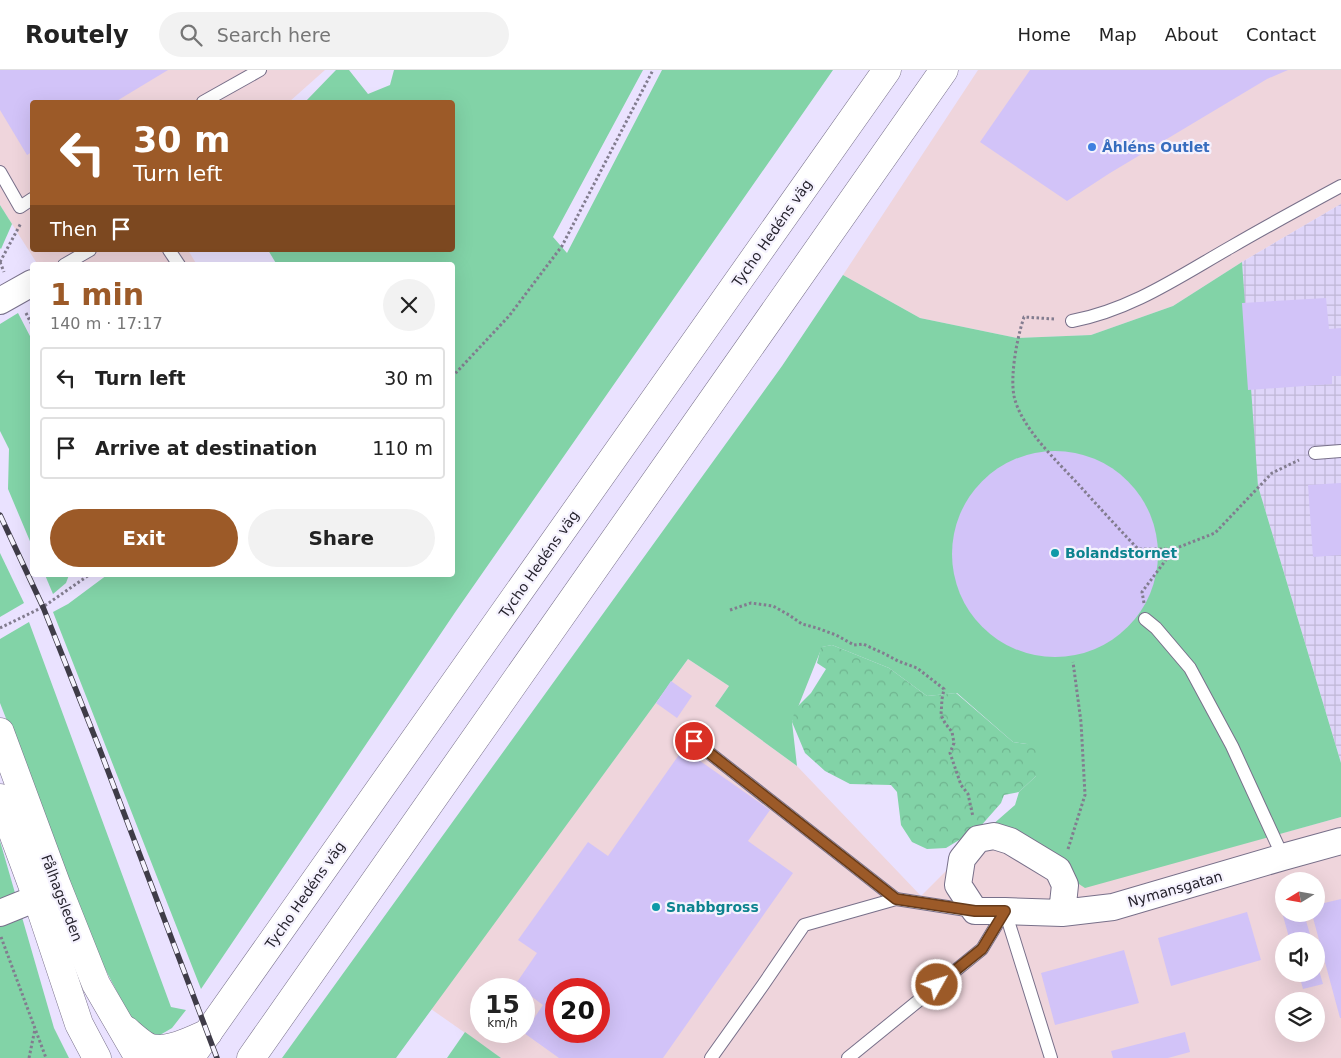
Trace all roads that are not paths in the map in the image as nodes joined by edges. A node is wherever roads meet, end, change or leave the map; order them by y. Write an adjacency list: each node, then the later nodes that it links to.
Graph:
1 (260, 70): 4 (lane)
2 (887, 70): 28 (main road, Tycho Hedéns väg)
3 (944, 70): 32 (main road)
4 (207, 100)
5 (0, 172): 7 (lane)
6 (1341, 186): 12 (lane)
7 (30, 201)
8 (87, 252): 9 (lane)
9 (69, 262)
10 (30, 284): 11 (street)
11 (0, 301)
12 (1072, 321)
13 (1341, 451): 14 (lane)
14 (1314, 453)
15 (1145, 619): 20 (lane)
16 (0, 732): 21 (main road, Fålhagsleden)
17 (694, 741): 22 (lane)
18 (0, 798): 21 (main road, Fålhagsleden)
19 (1341, 841): 20 (street, Nymansgatan)
20 (1284, 856): 26 (street, Nymansgatan)
21 (47, 892): 25 (street); 27 (main road, Fålhagsleden); 29 (main road, Fålhagsleden)
22 (896, 899): 23 (lane); 33 (lane)
23 (975, 911): 24 (street, Nymansgatan); 26 (street)
24 (1005, 911): 26 (street, Nymansgatan); 34 (lane); 35 (lane)
25 (0, 913)
26 (1062, 913)
27 (119, 1023): 28 (main road); 30 (main road, Fålhagsleden)
28 (208, 1033): 31 (main road, Tycho Hedéns väg)
29 (97, 1058)
30 (138, 1058)
31 (190, 1058)
32 (250, 1058)
33 (711, 1058)
34 (848, 1058)
35 (1051, 1058)

